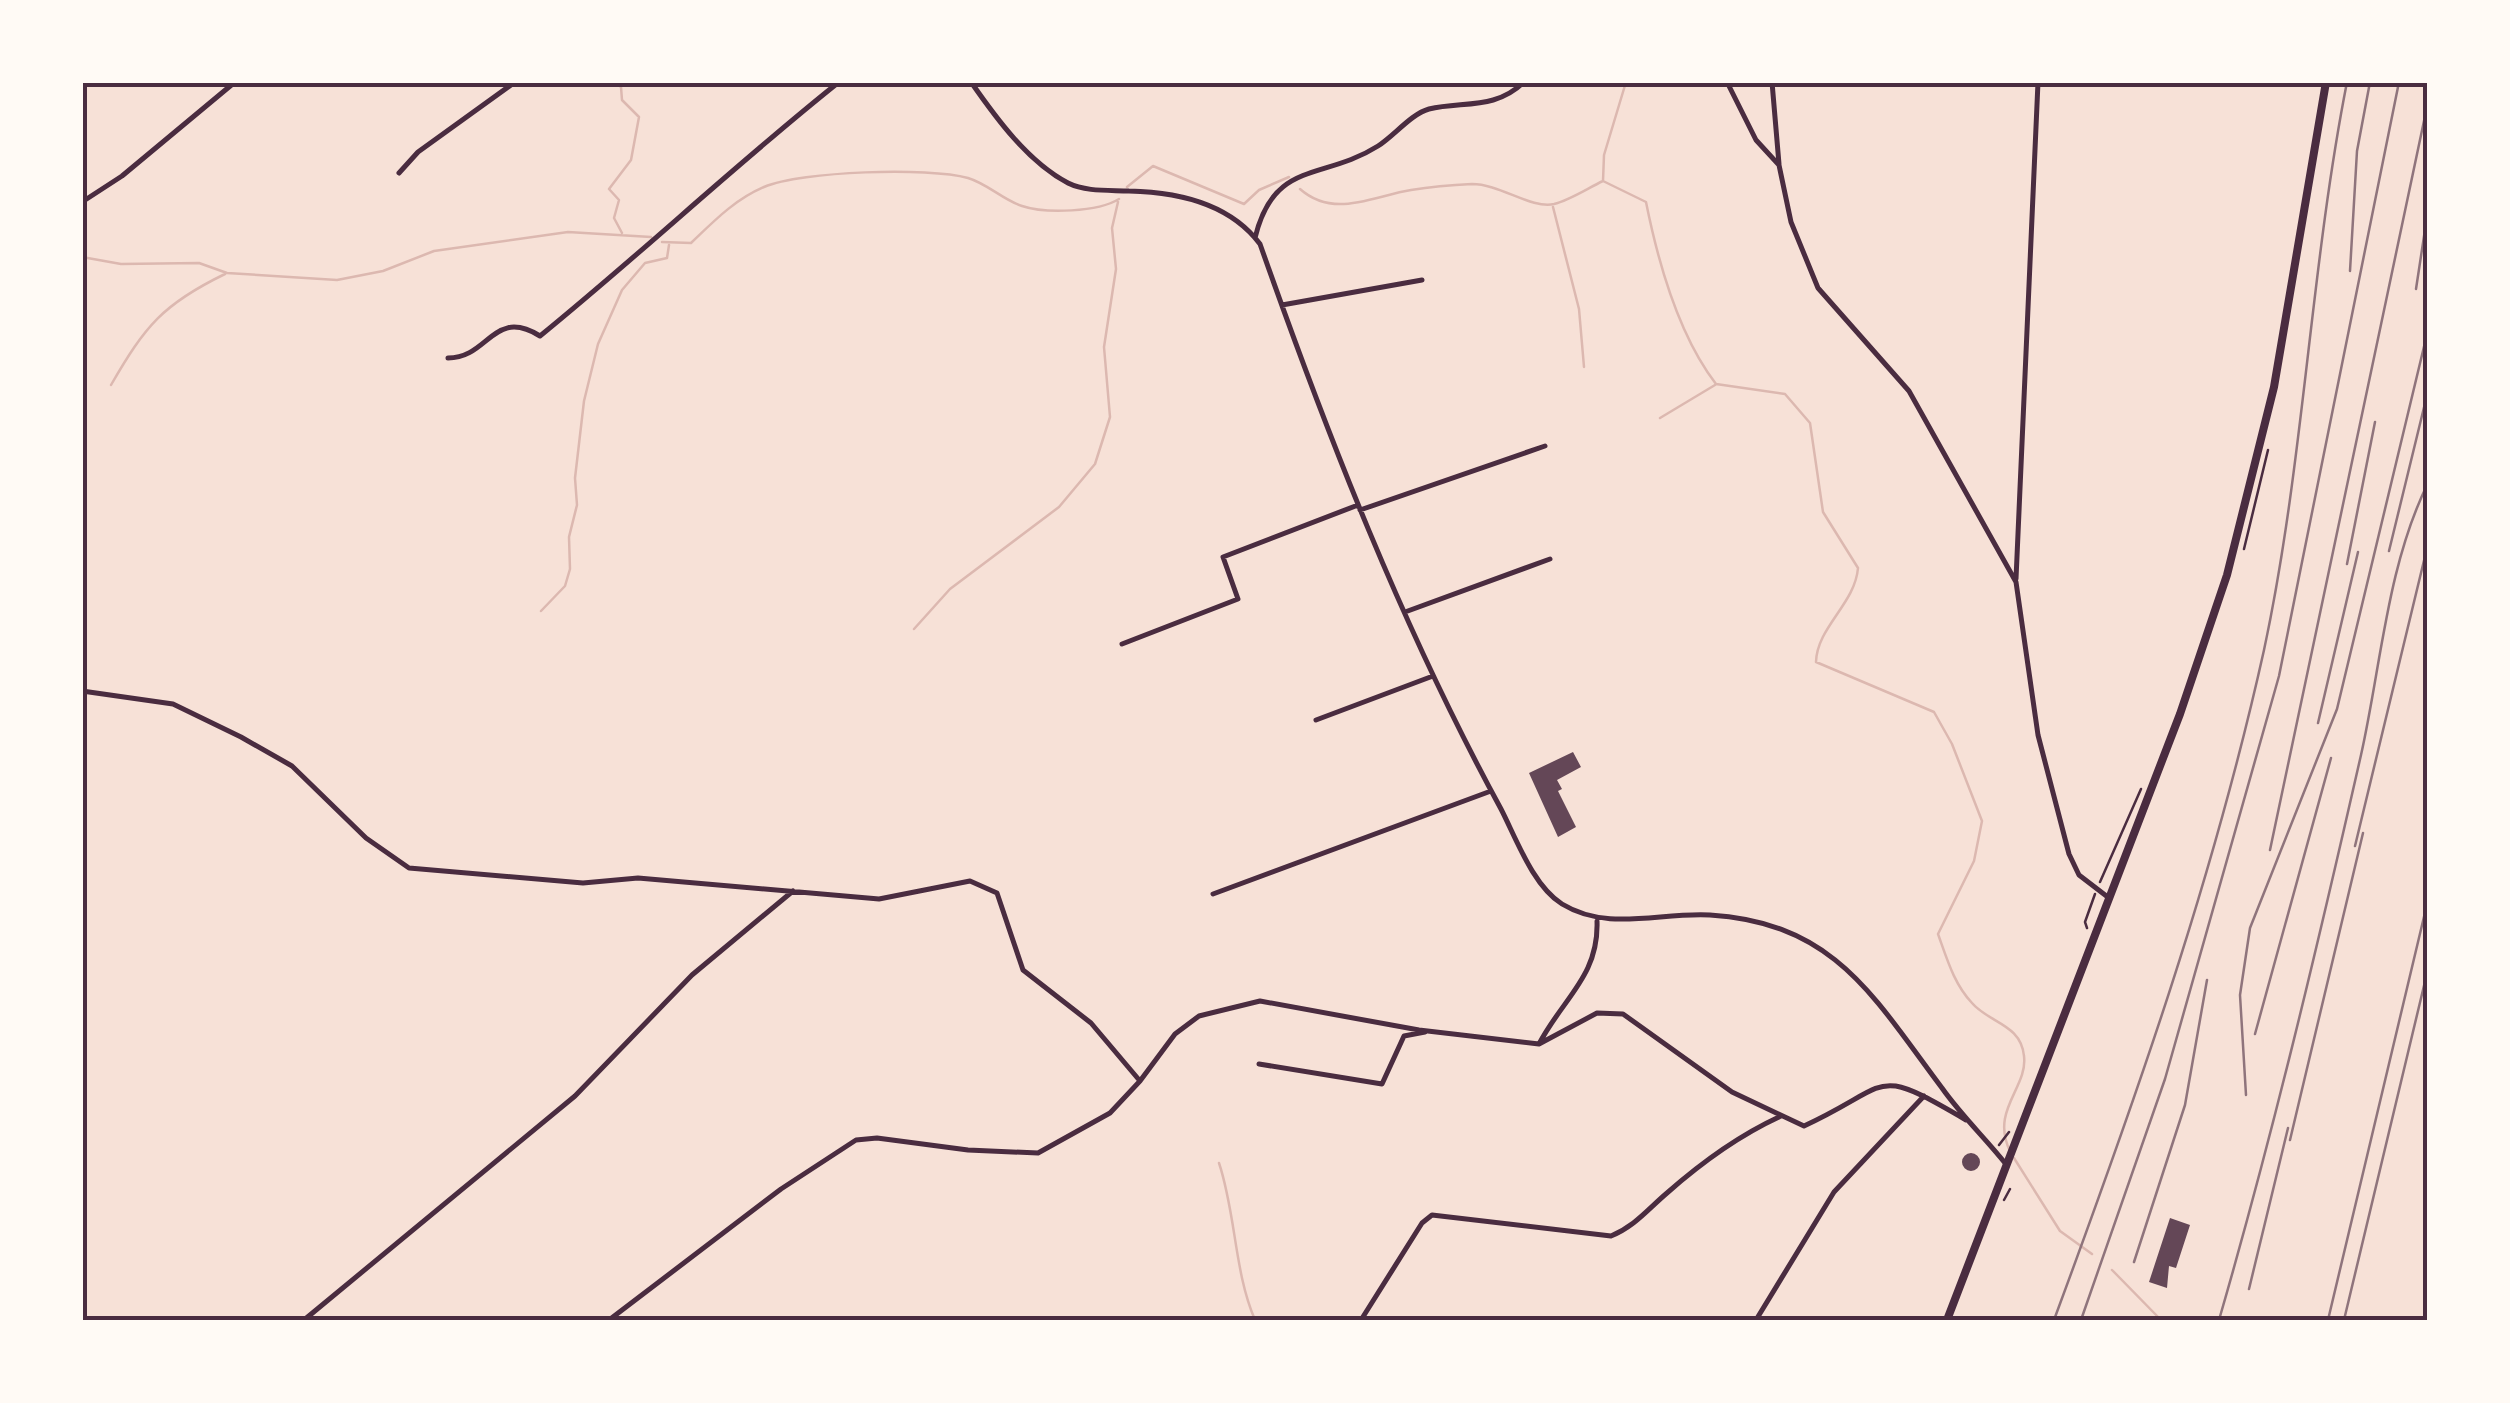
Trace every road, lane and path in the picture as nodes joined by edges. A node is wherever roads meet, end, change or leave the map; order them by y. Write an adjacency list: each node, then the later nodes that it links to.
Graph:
1 (236, 82): 12 (street)
2 (515, 82): 11 (street)
3 (840, 82): 16 (street)
4 (971, 82): 13 (street)
5 (1524, 82): 13 (street)
6 (1727, 82): 10 (street)
7 (1772, 82): 10 (street)
8 (2038, 82): 20 (street)
9 (2326, 82): 31 (main road)
10 (1779, 165): 20 (street)
11 (399, 173)
12 (82, 202)
13 (1256, 238): 15 (street)
14 (1422, 280): 15 (street)
15 (1282, 306): 18 (street)
16 (448, 358)
17 (1544, 446): 18 (street)
18 (1359, 507): 21 (street); 22 (street)
19 (1550, 559): 21 (street)
20 (2016, 582): 29 (street)
21 (1405, 612): 23 (street)
22 (1122, 644)
23 (1433, 676): 25 (street); 27 (street)
24 (82, 690): 28 (street)
25 (1316, 720)
26 (2142, 786): 29 (path)
27 (1491, 791): 30 (street); 32 (street)
28 (792, 891): 36 (street); 43 (street)
29 (2096, 891): 31 (street)
30 (1212, 894)
31 (2110, 898): 42 (main road)
32 (1597, 920): 34 (street); 39 (street)
33 (1428, 1031): 34 (street); 35 (street); 36 (street)
34 (1539, 1044): 38 (street)
35 (1259, 1064)
36 (1140, 1081): 44 (street)
37 (1924, 1096): 38 (street); 39 (street); 46 (street)
38 (1780, 1117): 45 (street)
39 (1968, 1122): 42 (street)
40 (2011, 1130): 41 (path)
41 (1999, 1142)
42 (2006, 1164): 47 (main road)
43 (304, 1320)
44 (609, 1320)
45 (1360, 1320)
46 (1756, 1320)
47 (1946, 1320)

